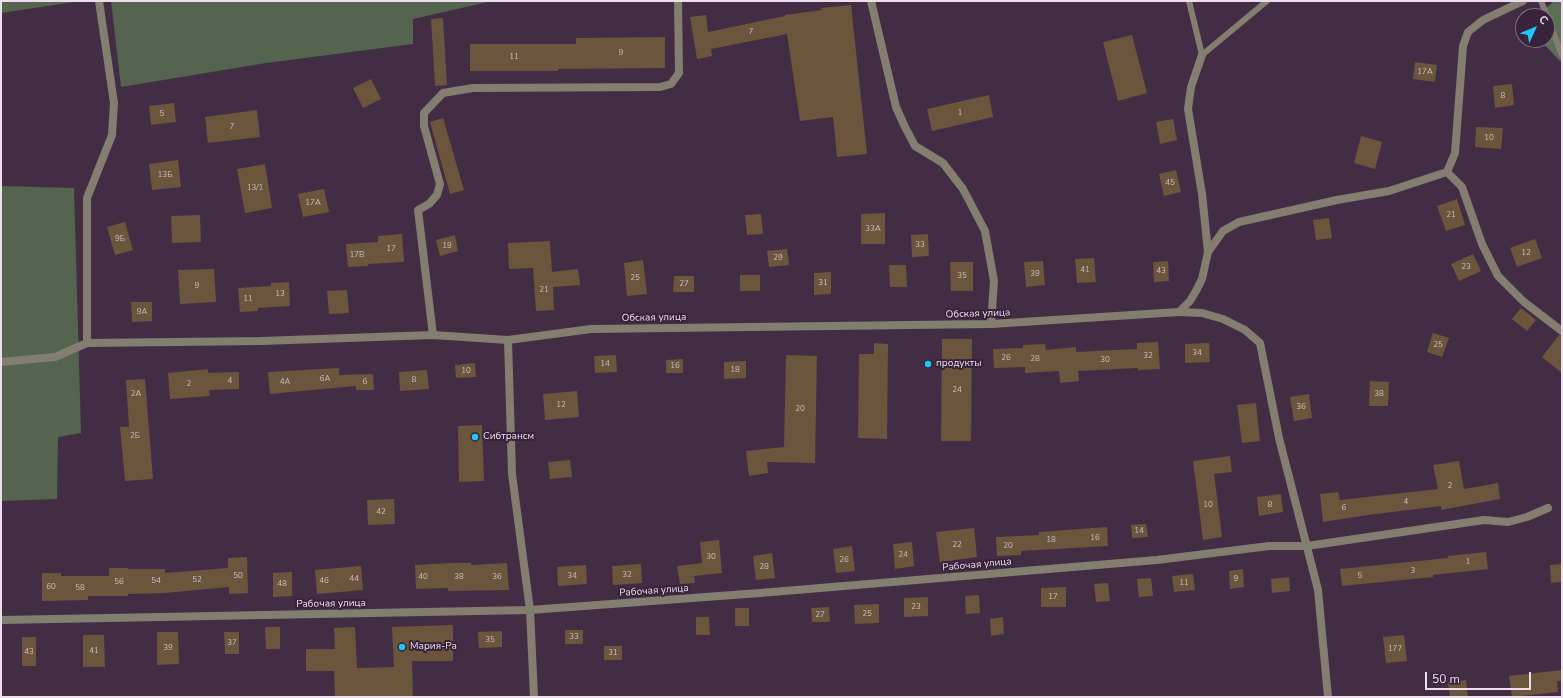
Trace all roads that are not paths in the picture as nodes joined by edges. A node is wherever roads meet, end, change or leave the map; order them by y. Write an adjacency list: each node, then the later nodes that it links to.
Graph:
1 (99, 1): 17 (street)
2 (678, 1): 15 (street)
3 (871, 1): 13 (street)
4 (1188, 1): 8 (lane)
5 (1267, 1): 8 (lane)
6 (1523, 1): 10 (street)
7 (1555, 37): 9 (lane)
8 (1202, 55): 11 (street)
9 (1562, 55)
10 (1447, 172): 11 (street); 14 (street)
11 (1208, 252): 12 (street)
12 (1179, 312): 13 (street, Обская улица); 20 (street, Обская улица)
13 (991, 324): 16 (street, Обская улица)
14 (1562, 331)
15 (433, 335): 16 (street, Обская улица); 17 (street, Обская улица)
16 (508, 340): 21 (street)
17 (87, 343): 18 (street)
18 (1, 362)
19 (1548, 508): 20 (street, Рабочая улица)
20 (1307, 546): 21 (street, Рабочая улица); 24 (street, Обская улица)
21 (530, 610): 22 (street, Рабочая улица); 23 (street)
22 (1, 620)
23 (534, 697)
24 (1328, 697)

